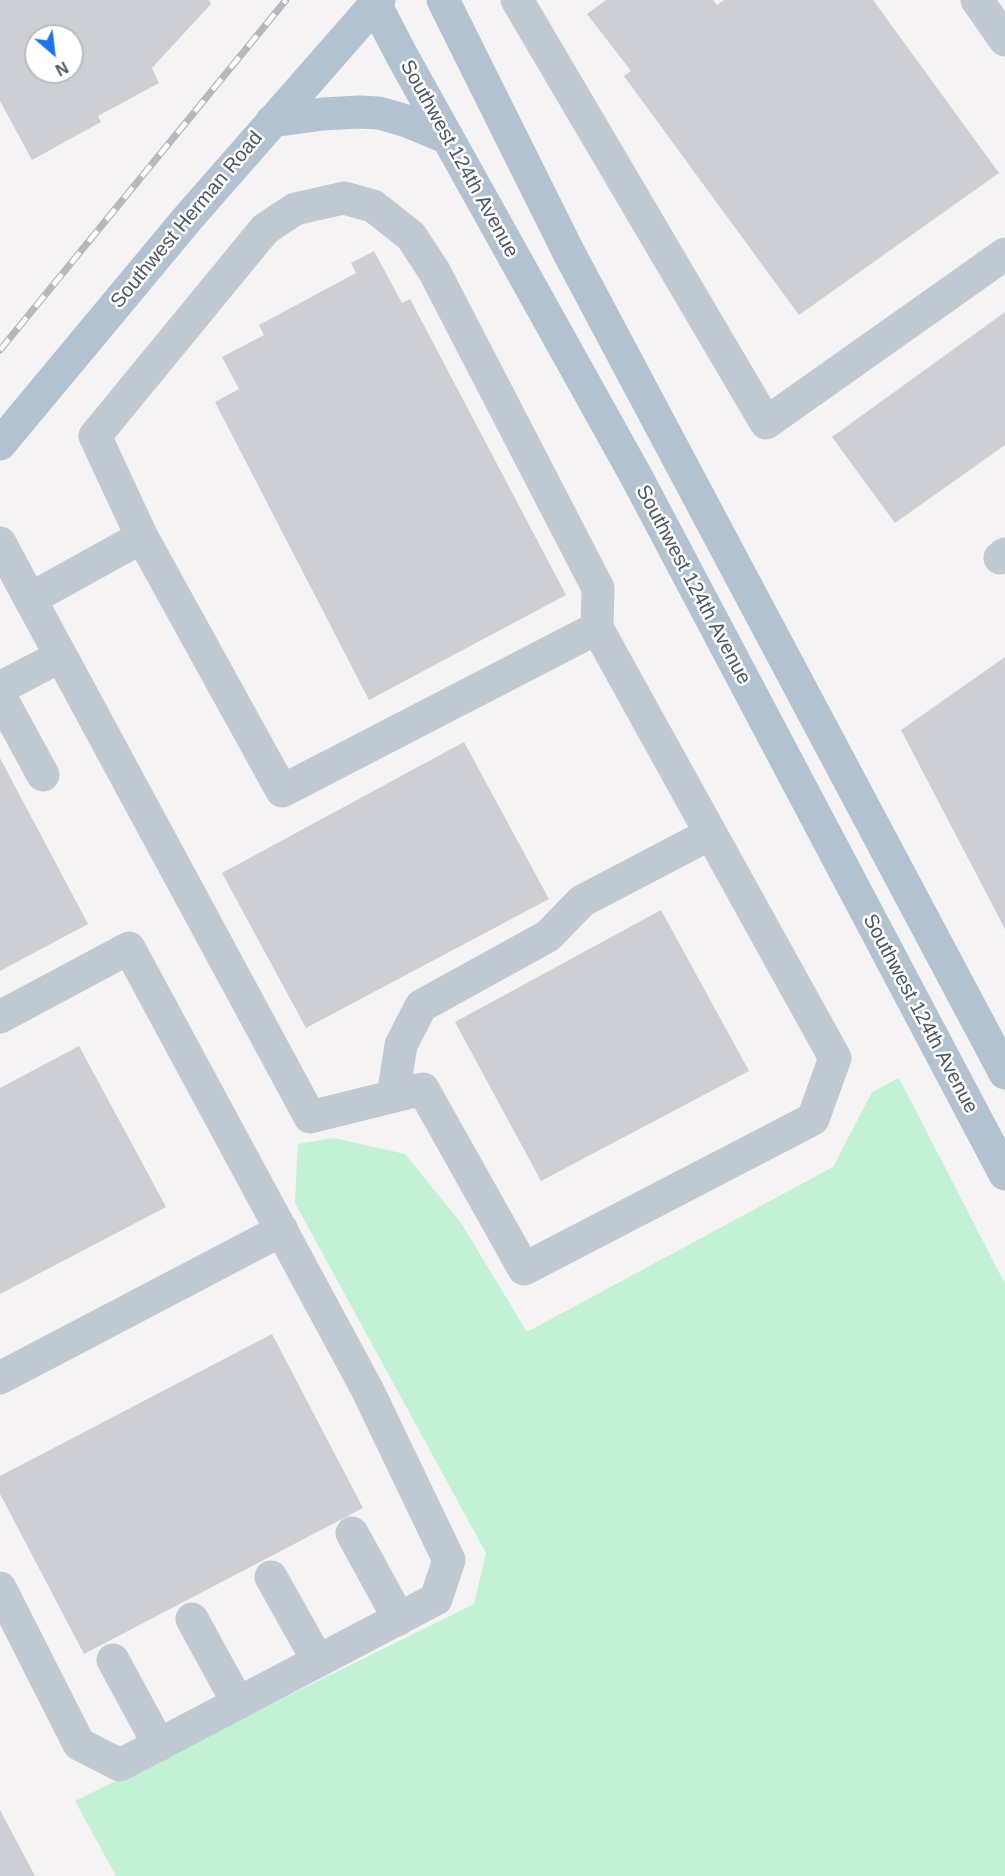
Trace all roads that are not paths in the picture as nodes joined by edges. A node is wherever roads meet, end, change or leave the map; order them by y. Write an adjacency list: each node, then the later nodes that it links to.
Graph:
1 (443, 0): 20 (main road)
2 (517, 0): 8 (street)
3 (977, 0): 5 (street)
4 (376, 2): 6 (main road, Southwest Herman Road); 7 (main road, Southwest 124th Avenue)
5 (1005, 40)
6 (272, 121): 7 (main road); 9 (main road, Southwest Herman Road)
7 (448, 138): 22 (main road, Southwest 124th Avenue)
8 (1005, 254)
9 (0, 444)
10 (142, 537): 12 (street); 13 (street); 13 (street)
11 (0, 543): 12 (street)
12 (30, 599): 14 (street)
13 (597, 628): 18 (street)
14 (61, 656): 15 (street); 21 (street)
15 (0, 688)
16 (0, 696): 17 (street)
17 (43, 775)
18 (710, 834): 21 (street); 21 (street)
19 (0, 1017): 23 (street)
20 (1005, 1073)
21 (393, 1096)
22 (1005, 1174)
23 (282, 1230): 24 (street); 29 (street)
24 (0, 1378)
25 (352, 1533): 29 (street)
26 (271, 1577): 31 (street)
27 (0, 1588): 33 (street)
28 (192, 1619): 32 (street)
29 (399, 1619): 31 (street)
30 (113, 1660): 33 (street)
31 (318, 1661): 32 (street)
32 (238, 1703): 33 (street)
33 (159, 1745)

